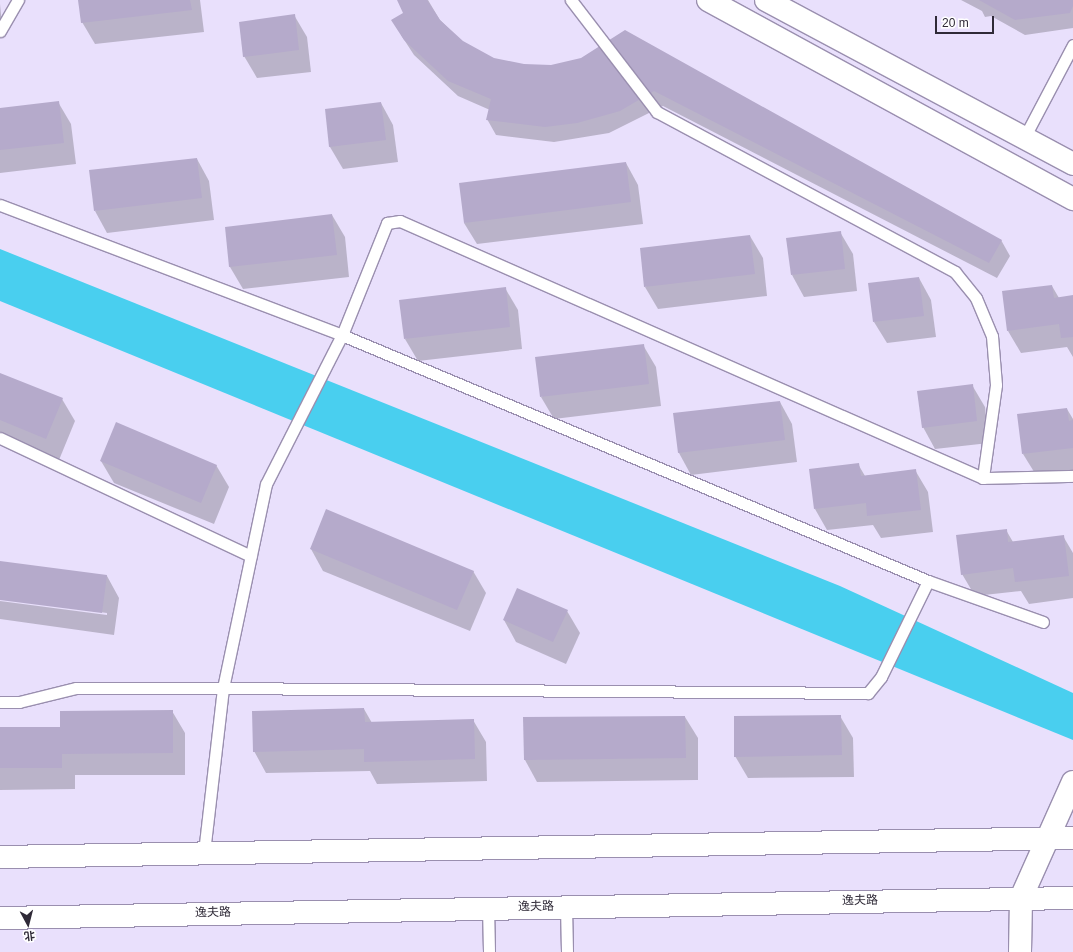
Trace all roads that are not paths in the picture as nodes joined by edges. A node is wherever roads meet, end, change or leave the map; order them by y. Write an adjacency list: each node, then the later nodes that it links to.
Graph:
1 (18, 0): 5 (lane)
2 (571, 0): 14 (lane)
3 (708, 0): 9 (main road)
4 (766, 0): 7 (main road)
5 (0, 31)
6 (1073, 45): 7 (lane)
7 (1024, 138): 8 (main road)
8 (1073, 164)
9 (1073, 199)
10 (0, 205): 11 (lane)
11 (342, 335): 14 (lane); 15 (lane); 16 (lane)
12 (0, 438): 15 (lane)
13 (1073, 476): 14 (lane)
14 (983, 478)
15 (251, 556): 18 (lane)
16 (928, 581): 17 (lane); 18 (lane)
17 (1043, 622)
18 (224, 688): 19 (lane); 23 (lane)
19 (0, 702)
20 (1073, 782): 21 (main road)
21 (1049, 838): 22 (main road); 23 (main road); 25 (main road)
22 (1073, 838)
23 (204, 852): 24 (main road)
24 (0, 857)
25 (1021, 898): 26 (main road, 逸夫路); 27 (main road, 逸夫路); 32 (main road)
26 (1073, 898)
27 (566, 907): 28 (main road, 逸夫路); 31 (lane)
28 (488, 908): 29 (main road, 逸夫路); 30 (lane)
29 (0, 918)
30 (489, 952)
31 (568, 952)
32 (1020, 952)

